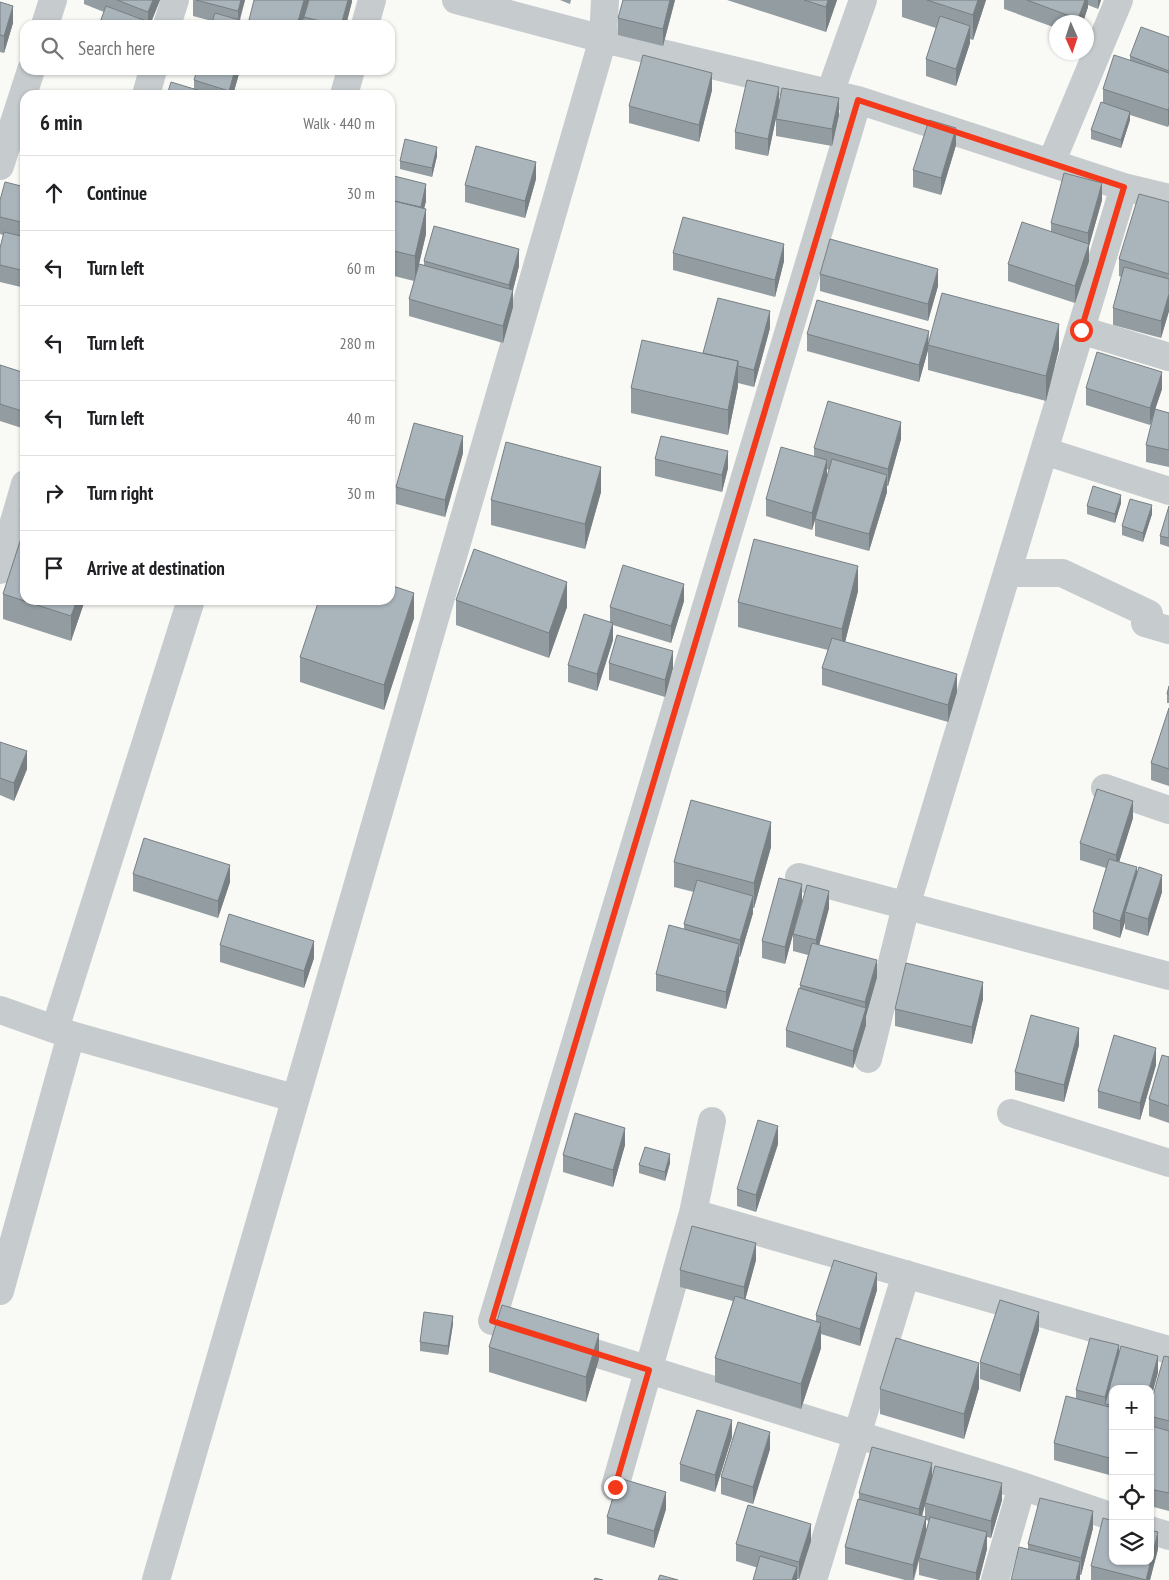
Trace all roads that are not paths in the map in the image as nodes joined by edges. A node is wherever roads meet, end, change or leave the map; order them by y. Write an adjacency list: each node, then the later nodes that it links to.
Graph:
1 (53, 0): 8 (street)
2 (175, 0): 9 (street)
3 (372, 0): 10 (street)
4 (456, 0): 11 (street)
5 (605, 0): 11 (street)
6 (863, 0): 18 (street)
7 (1118, 0): 21 (street)
8 (47, 20)
9 (169, 20)
10 (366, 20)
11 (603, 39): 18 (street); 42 (street)
12 (29, 75): 15 (street)
13 (152, 75): 16 (street)
14 (350, 75): 17 (street)
15 (25, 90)
16 (147, 90)
17 (345, 90)
18 (830, 93): 19 (street)
19 (858, 100): 21 (street); 50 (street)
20 (20, 104): 22 (street)
21 (1052, 163): 23 (street)
22 (0, 166)
23 (1124, 187): 24 (street); 25 (street)
24 (1169, 198)
25 (1081, 330): 26 (street); 27 (street)
26 (1169, 357)
27 (1044, 451): 28 (street); 31 (street)
28 (1169, 491)
29 (20, 501): 30 (street)
30 (0, 570)
31 (1007, 573): 33 (street); 37 (street)
32 (190, 605): 40 (street)
33 (1154, 622)
34 (1105, 788): 35 (street)
35 (1169, 810)
36 (799, 877): 37 (street)
37 (906, 906): 38 (street); 41 (street)
38 (1169, 976)
39 (0, 1010): 40 (street)
40 (63, 1032): 42 (street); 48 (street)
41 (868, 1059)
42 (294, 1098): 57 (street)
43 (1010, 1113): 45 (street)
44 (712, 1121): 46 (street)
45 (1169, 1163)
46 (693, 1213): 47 (street); 50 (street)
47 (906, 1274): 49 (street); 51 (street)
48 (0, 1291)
49 (1169, 1350)
50 (649, 1370): 51 (street); 53 (street)
51 (858, 1435): 52 (street); 58 (street)
52 (1022, 1486): 54 (street); 59 (street)
53 (615, 1487)
54 (1109, 1516)
55 (1154, 1531): 56 (street)
56 (1169, 1536)
57 (156, 1580)
58 (813, 1580)
59 (996, 1580)

